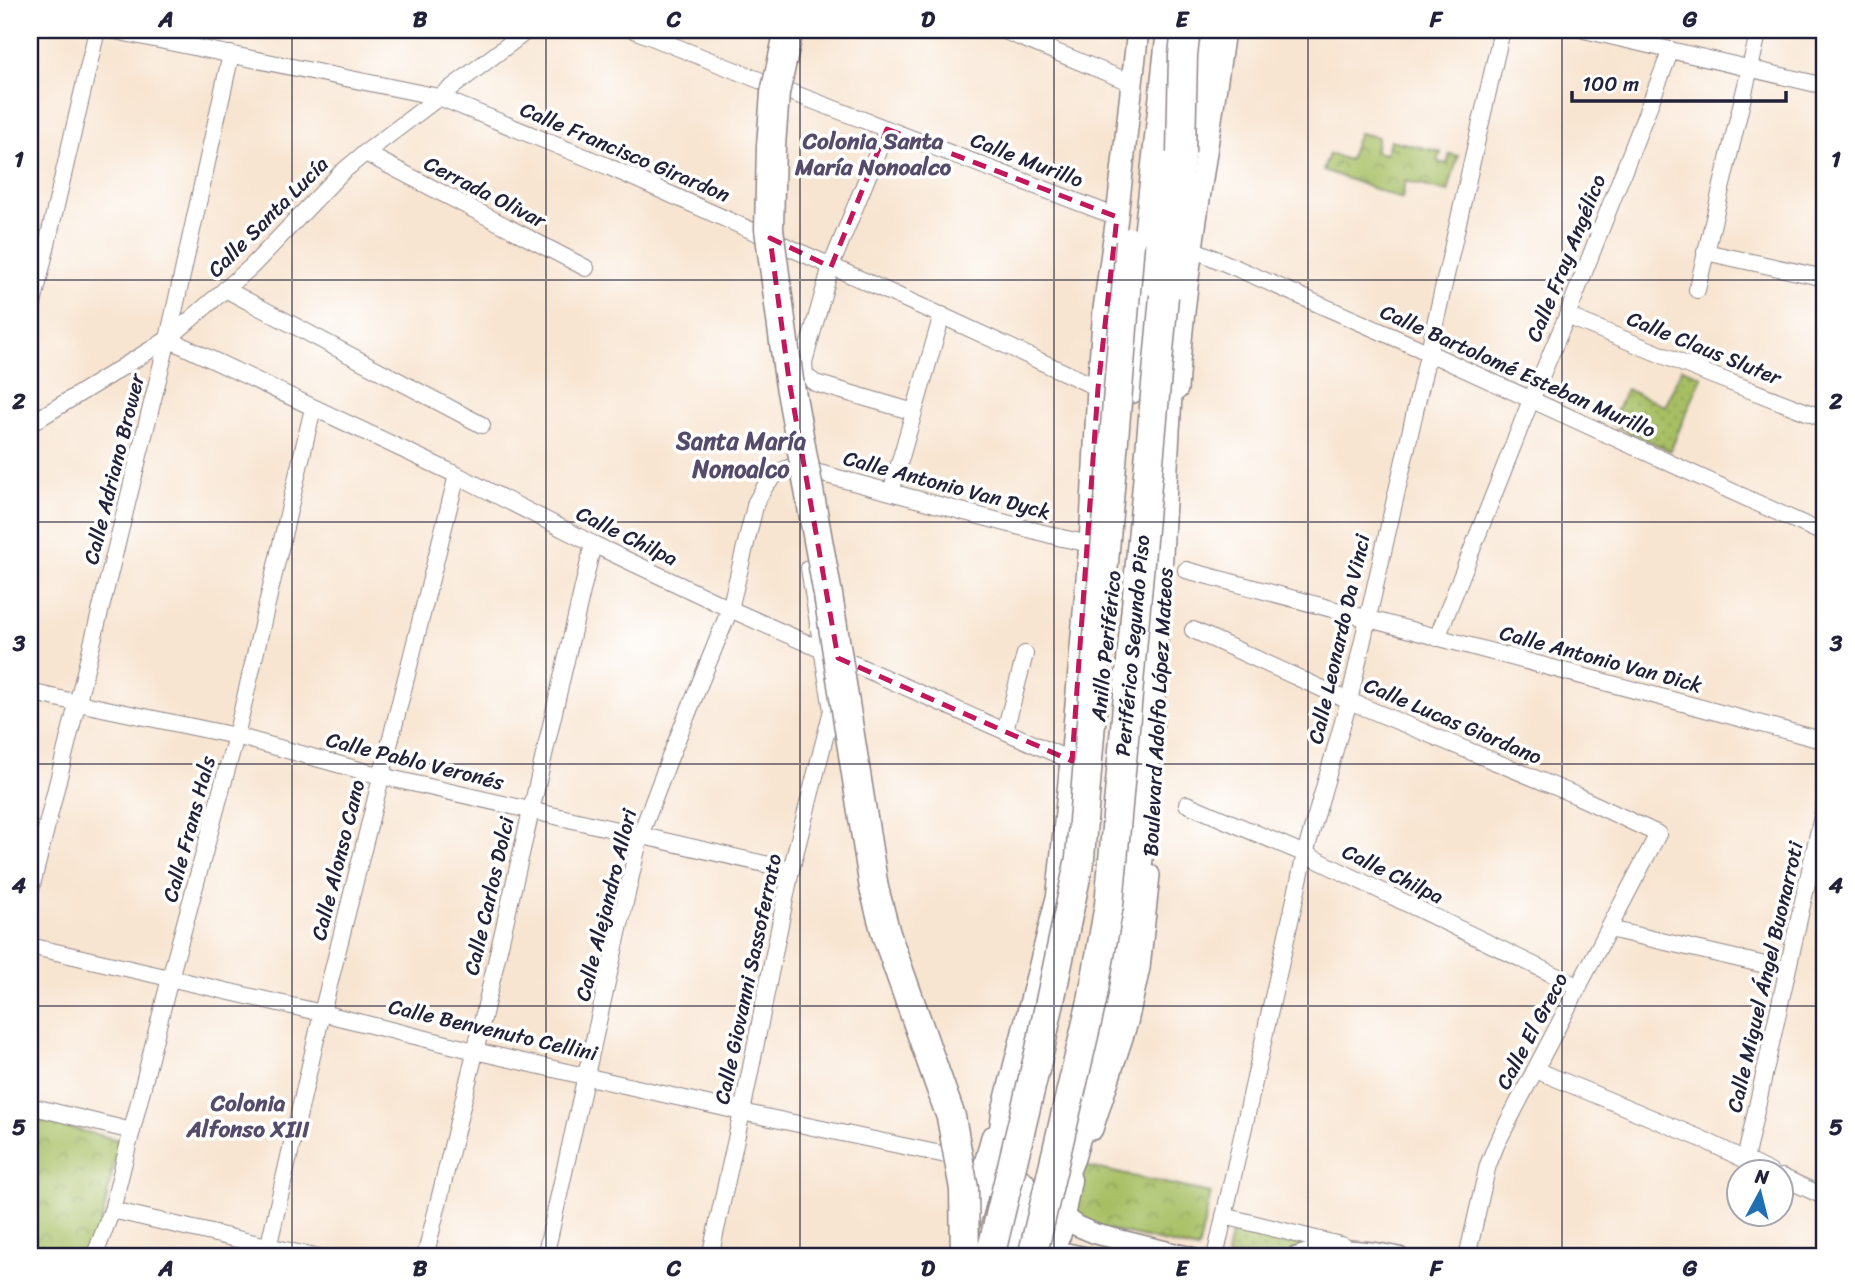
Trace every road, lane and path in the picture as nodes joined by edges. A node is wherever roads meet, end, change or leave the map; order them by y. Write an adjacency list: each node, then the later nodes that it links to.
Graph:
1 (97, 30): 40 (street)
2 (110, 30): 19 (street, Calle Francisco Girardon)
3 (528, 30): 24 (street, Calle Santa Lucía)
4 (634, 30): 21 (street, Calle Murillo)
5 (777, 30): 21 (street)
6 (789, 30): 107 (highway, bridge)
7 (1002, 30): 22 (street)
8 (1138, 30): 22 (main road)
9 (1155, 30): 28 (highway, Periférico Segundo Piso)
10 (1171, 30): 44 (highway, Anillo Periférico)
11 (1186, 30): 27 (highway, bridge)
12 (1193, 30): 98 (highway, Anillo Periférico)
13 (1203, 30): 27 (highway, Periférico Segundo Piso, bridge)
14 (1224, 30): 30 (main road, Boulevard Adolfo López Mateos)
15 (1502, 30): 42 (street, Calle Leonardo Da Vinci)
16 (1584, 30): 18 (street)
17 (1759, 30): 20 (street)
18 (1671, 50): 20 (street); 39 (street, Calle Fray Angélico)
19 (231, 54): 24 (street, Calle Francisco Girardon); 41 (street, Calle Adriano Brower)
20 (1750, 68): 23 (street); 31 (street)
21 (764, 82): 25 (street, Calle Murillo); 29 (street)
22 (1132, 83): 28 (main road)
23 (1825, 86)
24 (439, 97): 26 (street, Calle Santa Lucía); 29 (street, Calle Francisco Girardon)
25 (887, 129): 28 (street, Calle Murillo); 32 (street)
26 (365, 153): 33 (street, Cerrada Olivar); 35 (street, Calle Santa Lucía)
27 (1181, 153): 37 (highway, Periférico Segundo Piso)
28 (1124, 230): 43 (main road); 108 (highway, Periférico Segundo Piso, bridge)
29 (757, 232): 32 (street, Calle Francisco Girardon); 51 (street)
30 (1193, 249): 42 (street, Calle Bartolomé Esteban Murillo); 98 (main road, Boulevard Adolfo López Mateos)
31 (1705, 252): 34 (street); 36 (street)
32 (831, 267): 38 (street, Calle Francisco Girardon); 47 (street)
33 (586, 268)
34 (1825, 278)
35 (225, 289): 41 (street, Calle Santa Lucía); 50 (street)
36 (1697, 290)
37 (1164, 296): 98 (highway, Periférico Segundo Piso, bridge); 98 (highway, bridge)
38 (942, 315): 43 (street, Calle Francisco Girardon); 47 (street)
39 (1567, 316): 45 (street, Calle Fray Angélico); 48 (street, Calle Claus Sluter)
40 (30, 317)
41 (167, 339): 46 (street, Calle Chilpa); 49 (street, Calle Santa Lucía); 66 (street, Calle Adriano Brower)
42 (1428, 353): 45 (street, Calle Bartolomé Esteban Murillo); 59 (street, Calle Leonardo Da Vinci)
43 (1098, 388): 56 (main road)
44 (1130, 394): 108 (highway, bridge); 109 (highway, Anillo Periférico)
45 (1531, 400): 54 (street, Calle Bartolomé Esteban Murillo); 61 (street, Calle Fray Angélico)
46 (313, 408): 52 (street, Calle Chilpa); 68 (street, Calle Frans Hals)
47 (914, 412): 53 (street)
48 (1825, 419)
49 (30, 424)
50 (482, 425)
51 (793, 466): 53 (street, Calle Antonio Van Dyck); 58 (street, Calle Alejandro Allori); 62 (street)
52 (457, 475): 55 (street, Calle Chilpa); 71 (street, Calle Alonso Cano)
53 (891, 492): 56 (street, Calle Antonio Van Dyck)
54 (1825, 534)
55 (593, 544): 58 (street, Calle Chilpa); 74 (street, Calle Carlos Dolci)
56 (1090, 544): 70 (main road)
57 (1186, 570): 59 (street)
58 (730, 609): 62 (street, Calle Chilpa); 76 (street, Calle Alejandro Allori)
59 (1366, 619): 61 (street, Calle Antonio Van Dick); 65 (street, Calle Leonardo Da Vinci)
60 (1193, 630): 65 (street, Calle Lucas Giordano)
61 (1437, 638): 69 (street, Calle Antonio Van Dick)
62 (823, 651): 67 (street, Calle Chilpa); 78 (street, Calle Giovanni Sassoferrato)
63 (1025, 654): 67 (street)
64 (30, 692): 66 (street, Calle Pablo Veronés)
65 (1349, 701): 75 (street, Calle Lucas Giordano); 77 (street, Calle Leonardo Da Vinci)
66 (78, 703): 68 (street, Calle Pablo Veronés); 79 (street, Calle Adriano Brower)
67 (1005, 732): 70 (street, Calle Chilpa)
68 (236, 736): 71 (street, Calle Pablo Veronés); 83 (street, Calle Frans Hals)
69 (1825, 741)
70 (1072, 761): 107 (main road)
71 (381, 776): 74 (street, Calle Pablo Veronés); 85 (street, Calle Alonso Cano)
72 (1825, 803): 82 (street, Calle Miguel Ángel Buonarroti)
73 (1187, 804): 77 (street, Calle Chilpa)
74 (531, 810): 76 (street, Calle Pablo Veronés); 86 (street, Calle Carlos Dolci)
75 (1658, 834): 80 (street, Calle El Greco)
76 (640, 836): 78 (street, Calle Pablo Veronés); 88 (street, Calle Alejandro Allori)
77 (1305, 854): 84 (street, Calle Chilpa); 97 (street, Calle Leonardo Da Vinci)
78 (791, 870): 90 (street, Calle Giovanni Sassoferrato)
79 (30, 893)
80 (1609, 929): 82 (street); 84 (street, Calle El Greco)
81 (30, 947): 83 (street, Calle Benvenuto Cellini)
82 (1787, 971): 93 (street, Calle Miguel Ángel Buonarroti)
83 (170, 978): 85 (street, Calle Benvenuto Cellini); 91 (street, Calle Frans Hals)
84 (1579, 987): 87 (street, Calle El Greco)
85 (322, 1013): 86 (street, Calle Benvenuto Cellini); 100 (street, Calle Alonso Cano)
86 (475, 1051): 88 (street, Calle Benvenuto Cellini); 103 (street, Calle Carlos Dolci)
87 (1536, 1070): 92 (street); 115 (street, Calle El Greco)
88 (587, 1076): 90 (street, Calle Benvenuto Cellini); 104 (street, Calle Alejandro Allori)
89 (30, 1106): 91 (street)
90 (742, 1112): 105 (street, Calle Giovanni Sassoferrato); 106 (street, Calle Benvenuto Cellini)
91 (132, 1131): 96 (street, Calle Frans Hals)
92 (1741, 1158)
93 (1745, 1158)
94 (1796, 1184): 95 (street)
95 (1825, 1197)
96 (113, 1210): 100 (street); 101 (street, Calle Frans Hals)
97 (1224, 1216): 99 (street); 112 (street, Calle Leonardo Da Vinci)
98 (1046, 1244): 110 (street); 111 (street)
99 (1357, 1249): 113 (street); 114 (street)
100 (267, 1252): 102 (street)
101 (94, 1257)
102 (315, 1257)
103 (425, 1257)
104 (545, 1257)
105 (710, 1257)
106 (955, 1257)
107 (962, 1257)
108 (988, 1257)
109 (1004, 1257)
110 (1086, 1257)
111 (1191, 1257)
112 (1215, 1257)
113 (1296, 1257)
114 (1399, 1257)
115 (1467, 1257)

